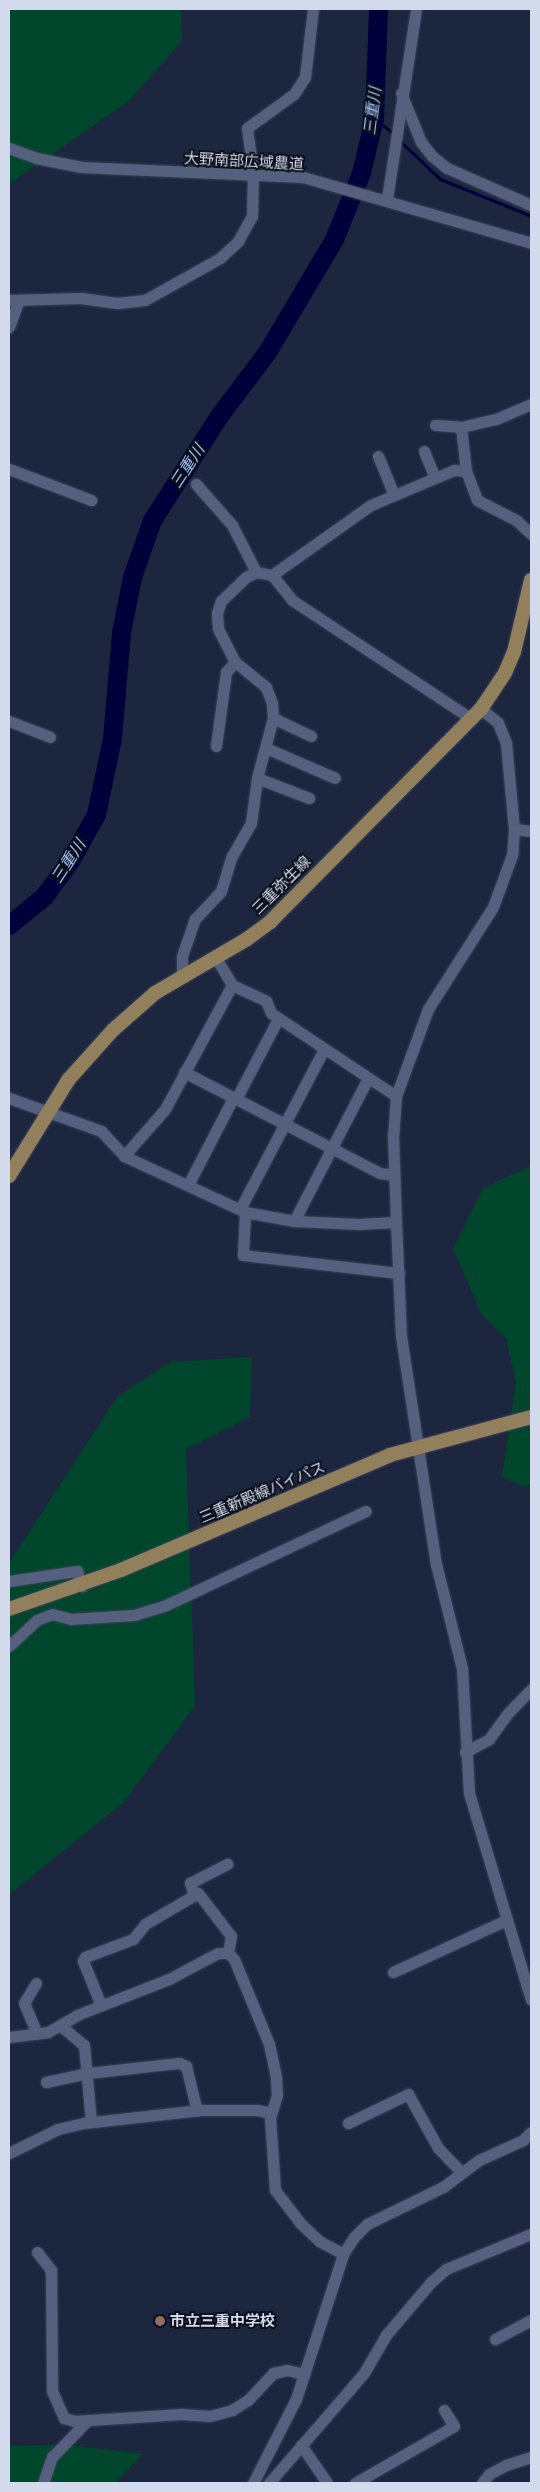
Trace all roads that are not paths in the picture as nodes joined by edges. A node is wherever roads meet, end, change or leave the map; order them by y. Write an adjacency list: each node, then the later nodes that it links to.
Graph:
1 (313, 9): 5 (street)
2 (416, 9): 3 (street)
3 (401, 92): 6 (street); 7 (street)
4 (9, 148): 5 (street, 大野南部広域農道)
5 (253, 173): 6 (street, 大野南部広域農道); 9 (street)
6 (383, 198): 8 (street, 大野南部広域農道)
7 (531, 205)
8 (531, 243)
9 (14, 300): 10 (street)
10 (9, 327)
11 (531, 404): 13 (street)
12 (435, 425): 13 (street)
13 (461, 428): 17 (street)
14 (424, 451): 18 (street)
15 (378, 456): 20 (street)
16 (9, 469): 21 (street)
17 (466, 471): 18 (street); 22 (street)
18 (435, 478): 20 (street)
19 (196, 484): 23 (street)
20 (394, 496): 24 (street)
21 (91, 500)
22 (531, 534)
23 (256, 572): 24 (street); 26 (street)
24 (272, 575): 29 (street)
25 (531, 580): 27 (main road, 三重弥生線)
26 (235, 662): 28 (street); 33 (street)
27 (481, 709): 29 (main road, 三重弥生線); 38 (street)
28 (273, 718): 31 (street); 34 (street)
29 (472, 719): 40 (main road, 三重弥生線)
30 (9, 721): 32 (street)
31 (311, 736)
32 (50, 737)
33 (216, 746)
34 (266, 748): 35 (street); 36 (street)
35 (257, 778): 37 (street); 41 (street)
36 (334, 778)
37 (309, 798)
38 (514, 829): 39 (street); 47 (street)
39 (531, 831)
40 (216, 958): 41 (main road, 三重弥生線); 42 (street)
41 (182, 977): 50 (main road, 三重弥生線)
42 (232, 985): 43 (street); 45 (street)
43 (278, 1019): 44 (street); 49 (street)
44 (324, 1050): 46 (street); 51 (street)
45 (184, 1072): 49 (street); 53 (street)
46 (368, 1078): 47 (street); 52 (street)
47 (396, 1096): 54 (street)
48 (9, 1098): 50 (street)
49 (235, 1098): 51 (street); 56 (street)
50 (46, 1113): 53 (street); 55 (main road, 三重弥生線)
51 (284, 1124): 52 (street); 57 (street)
52 (332, 1149): 54 (street); 58 (street)
53 (124, 1156): 56 (street)
54 (394, 1175): 59 (street)
55 (9, 1176)
56 (189, 1183): 57 (street)
57 (242, 1210): 58 (street); 60 (street)
58 (294, 1221): 59 (street)
59 (396, 1222): 60 (street)
60 (398, 1273): 62 (street)
61 (531, 1417): 62 (main road, 三重新殿線バイパス)
62 (418, 1445): 65 (main road, 三重新殿線バイパス); 69 (street)
63 (366, 1511): 67 (street)
64 (9, 1581): 65 (street)
65 (82, 1586): 66 (main road, 三重新殿線バイパス)
66 (9, 1609)
67 (9, 1646)
68 (531, 1690): 69 (street)
69 (465, 1752): 72 (street)
70 (227, 1864): 71 (street)
71 (194, 1895): 73 (street); 77 (street)
72 (506, 1920): 74 (street); 76 (street)
73 (228, 1953): 77 (street); 84 (street)
74 (393, 1972)
75 (36, 1983): 79 (street)
76 (531, 2000)
77 (101, 2005): 78 (street)
78 (61, 2026): 79 (street); 81 (street)
79 (37, 2033): 80 (street)
80 (9, 2037)
81 (88, 2073): 82 (street); 83 (street); 85 (street)
82 (46, 2082)
83 (197, 2111): 84 (street); 85 (street)
84 (271, 2114): 92 (street)
85 (90, 2122): 88 (street)
86 (348, 2123): 89 (street)
87 (531, 2132): 89 (street)
88 (9, 2153)
89 (461, 2172): 92 (street)
90 (531, 2234): 98 (street)
91 (37, 2252): 97 (street)
92 (343, 2254): 95 (street)
93 (531, 2320): 94 (street)
94 (495, 2339)
95 (305, 2374): 97 (street); 101 (street)
96 (444, 2410): 104 (street)
97 (88, 2420): 100 (street)
98 (301, 2445): 102 (street); 103 (street)
99 (531, 2457): 105 (street)
100 (43, 2483)
101 (253, 2483)
102 (269, 2483)
103 (327, 2483)
104 (355, 2483)
105 (482, 2483)

